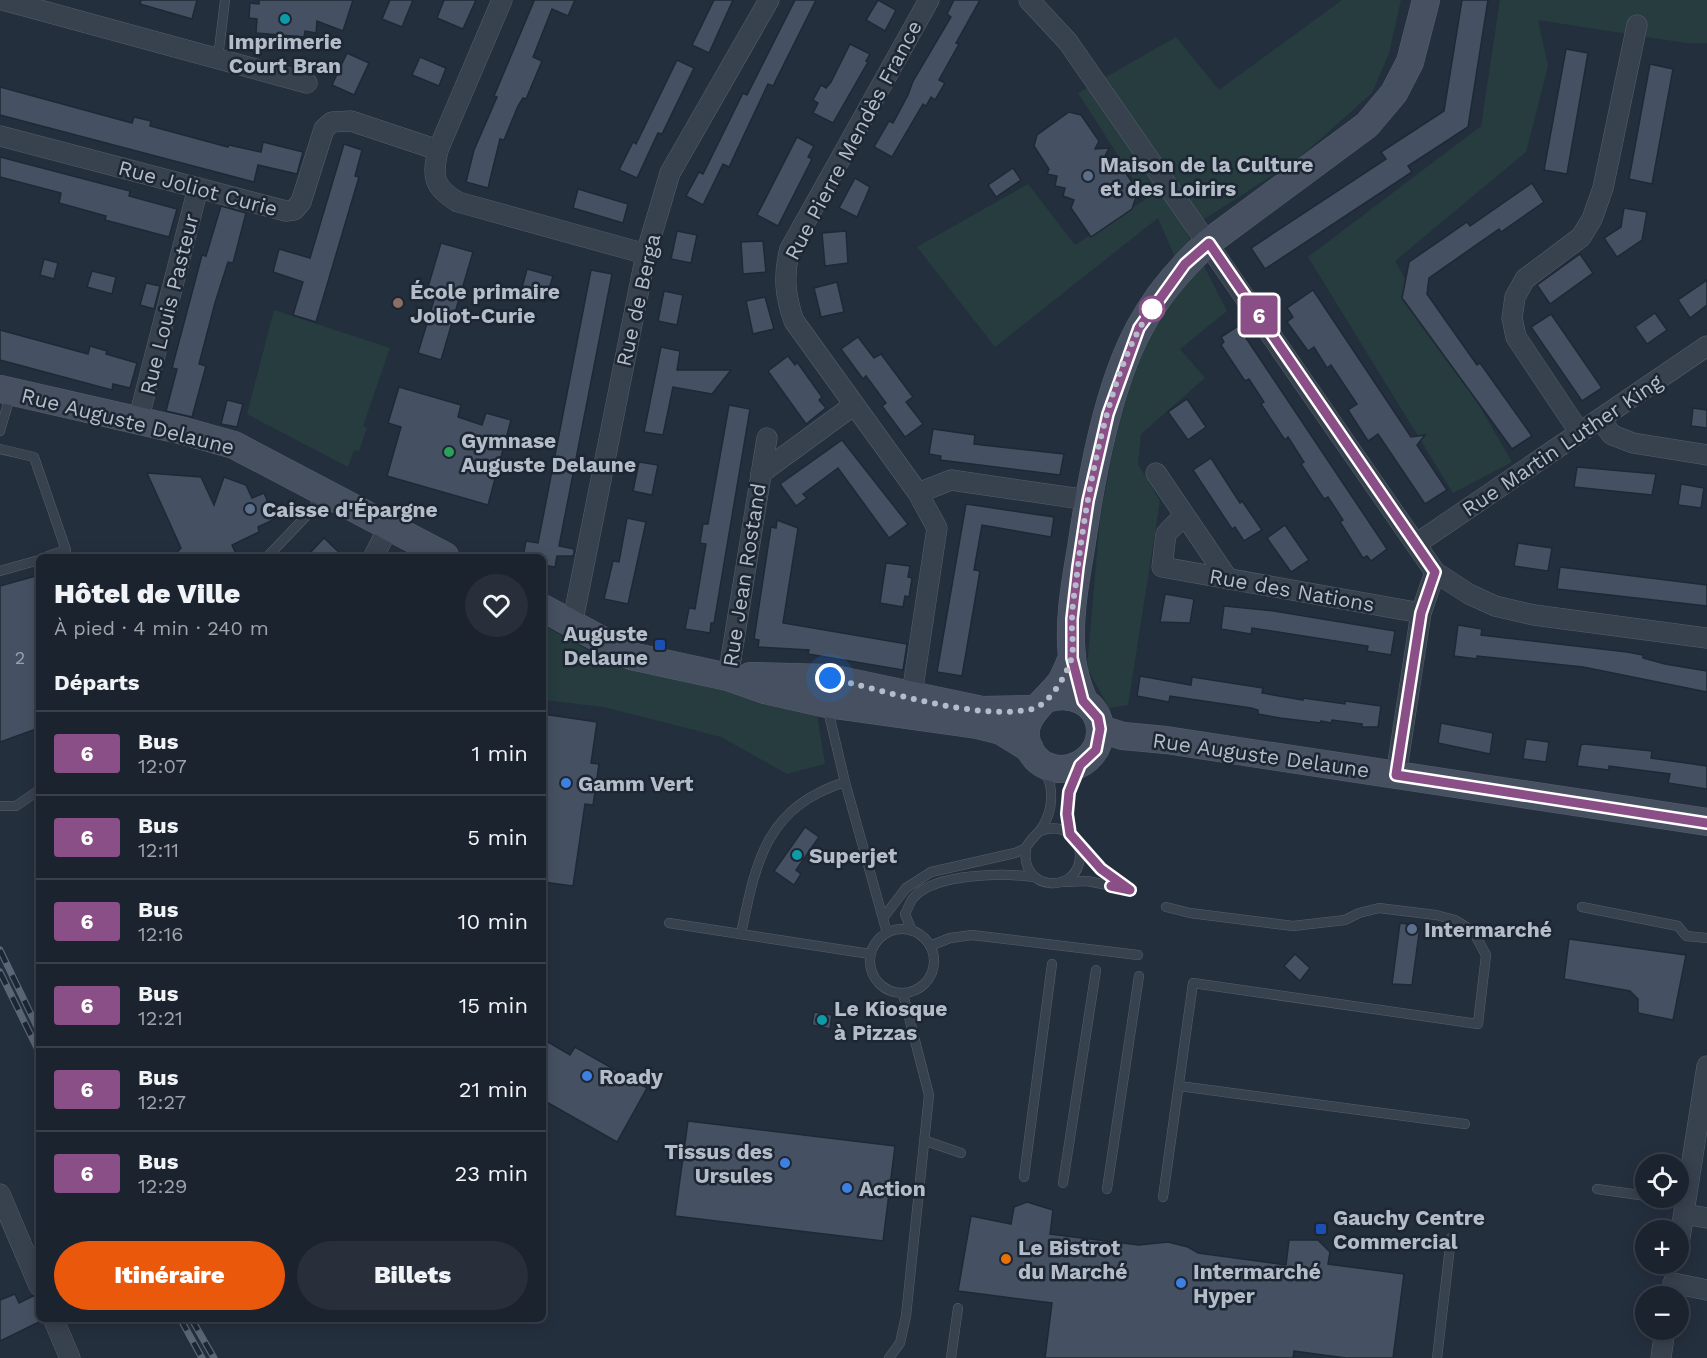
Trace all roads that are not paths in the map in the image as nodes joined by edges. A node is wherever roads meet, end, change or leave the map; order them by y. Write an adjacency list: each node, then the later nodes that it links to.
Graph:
1 (3, 0): 9 (street)
2 (225, 0): 9 (lane)
3 (502, 0): 12 (street)
4 (769, 0): 15 (street, Rue de Berga)
5 (929, 0): 18 (street, Rue Pierre Mendès France)
6 (1029, 0): 14 (street)
7 (1426, 0): 14 (street)
8 (1637, 26): 22 (street)
9 (219, 58): 10 (street)
10 (307, 82)
11 (0, 136): 13 (street, Rue Joliot Curie)
12 (438, 150): 13 (street, Rue Joliot Curie); 15 (street)
13 (198, 188): 20 (street, Rue Louis Pasteur)
14 (1209, 243): 30 (street); 33 (street)
15 (646, 255): 44 (street, Rue de Berga)
16 (1707, 346): 19 (street, Rue Martin Luther King)
17 (6, 390): 20 (street, Rue Auguste Delaune); 21 (lane)
18 (854, 405): 26 (street, Rue Jean Rostand); 29 (street, Rue Pierre Mendès France)
19 (1600, 419): 22 (street, Rue Martin Luther King); 25 (street)
20 (138, 421): 28 (street, Rue Auguste Delaune)
21 (0, 431)
22 (1580, 433): 33 (street, Rue Martin Luther King)
23 (767, 438): 26 (street, Rue Jean Rostand)
24 (0, 449): 34 (lane)
25 (1707, 455)
26 (761, 473): 47 (street, Rue Jean Rostand)
27 (1156, 473): 31 (street)
28 (322, 493): 32 (street, Rue Auguste Delaune); 35 (lane)
29 (918, 493): 30 (street); 51 (street, Rue Pierre Mendès France)
30 (1088, 501): 46 (street)
31 (1184, 515): 41 (street); 41 (street, Rue des Nations)
32 (388, 528): 36 (street); 37 (street, Rue Auguste Delaune)
33 (1416, 544): 40 (street)
34 (54, 554)
35 (270, 554)
36 (375, 554)
37 (441, 554)
38 (36, 561): 39 (lane)
39 (0, 571)
40 (1435, 572): 43 (street); 45 (street)
41 (1228, 579): 43 (street, Rue des Nations)
42 (546, 610): 44 (street)
43 (1421, 613): 55 (street)
44 (569, 622): 47 (street)
45 (1707, 638)
46 (1072, 658): 49 (street); 50 (street)
47 (728, 677): 48 (street)
48 (829, 691): 51 (street); 56 (lane)
49 (1083, 701): 50 (street); 52 (street)
50 (1040, 704): 51 (street); 53 (street)
51 (910, 706): 53 (street)
52 (1100, 729): 54 (street); 55 (street, Rue Auguste Delaune)
53 (1034, 754): 54 (street); 60 (lane)
54 (1080, 765): 61 (lane)
55 (1396, 775): 59 (street, Rue Auguste Delaune)
56 (845, 782): 68 (lane); 72 (lane)
57 (36, 791): 58 (lane)
58 (0, 806)
59 (1707, 822)
60 (1040, 831): 61 (lane); 63 (lane)
61 (1070, 834): 62 (lane)
62 (1078, 843): 65 (lane); 65 (lane)
63 (1026, 848): 64 (lane); 68 (lane)
64 (1035, 877): 65 (lane); 70 (lane)
65 (1064, 882)
66 (1166, 907): 82 (lane)
67 (1582, 908): 73 (lane)
68 (883, 918): 71 (lane)
69 (669, 923): 72 (lane)
70 (912, 931): 71 (lane); 74 (lane)
71 (887, 933): 75 (lane)
72 (741, 934): 75 (lane)
73 (1707, 938)
74 (930, 946): 76 (lane); 80 (lane)
75 (870, 954): 80 (lane)
76 (1138, 955)
77 (1052, 963): 86 (lane)
78 (1096, 970): 88 (lane)
79 (1139, 976): 89 (lane)
80 (903, 994): 84 (lane)
81 (1707, 1066): 87 (street)
82 (1179, 1086): 83 (lane); 93 (lane)
83 (1465, 1124)
84 (926, 1141): 85 (lane); 105 (lane)
85 (961, 1153)
86 (1024, 1178)
87 (1689, 1182)
88 (1064, 1183)
89 (1107, 1189)
90 (1597, 1189): 92 (lane)
91 (0, 1194): 98 (street)
92 (1635, 1194)
93 (1163, 1197)
94 (1685, 1208): 95 (street); 96 (street)
95 (1707, 1218)
96 (1683, 1220)
97 (1451, 1238): 107 (lane)
98 (36, 1279)
99 (1689, 1289): 100 (street)
100 (1707, 1290)
101 (958, 1308): 106 (lane)
102 (55, 1322): 104 (street)
103 (1663, 1340): 108 (street)
104 (70, 1358)
105 (889, 1358)
106 (951, 1358)
107 (1437, 1358)
108 (1661, 1358)

